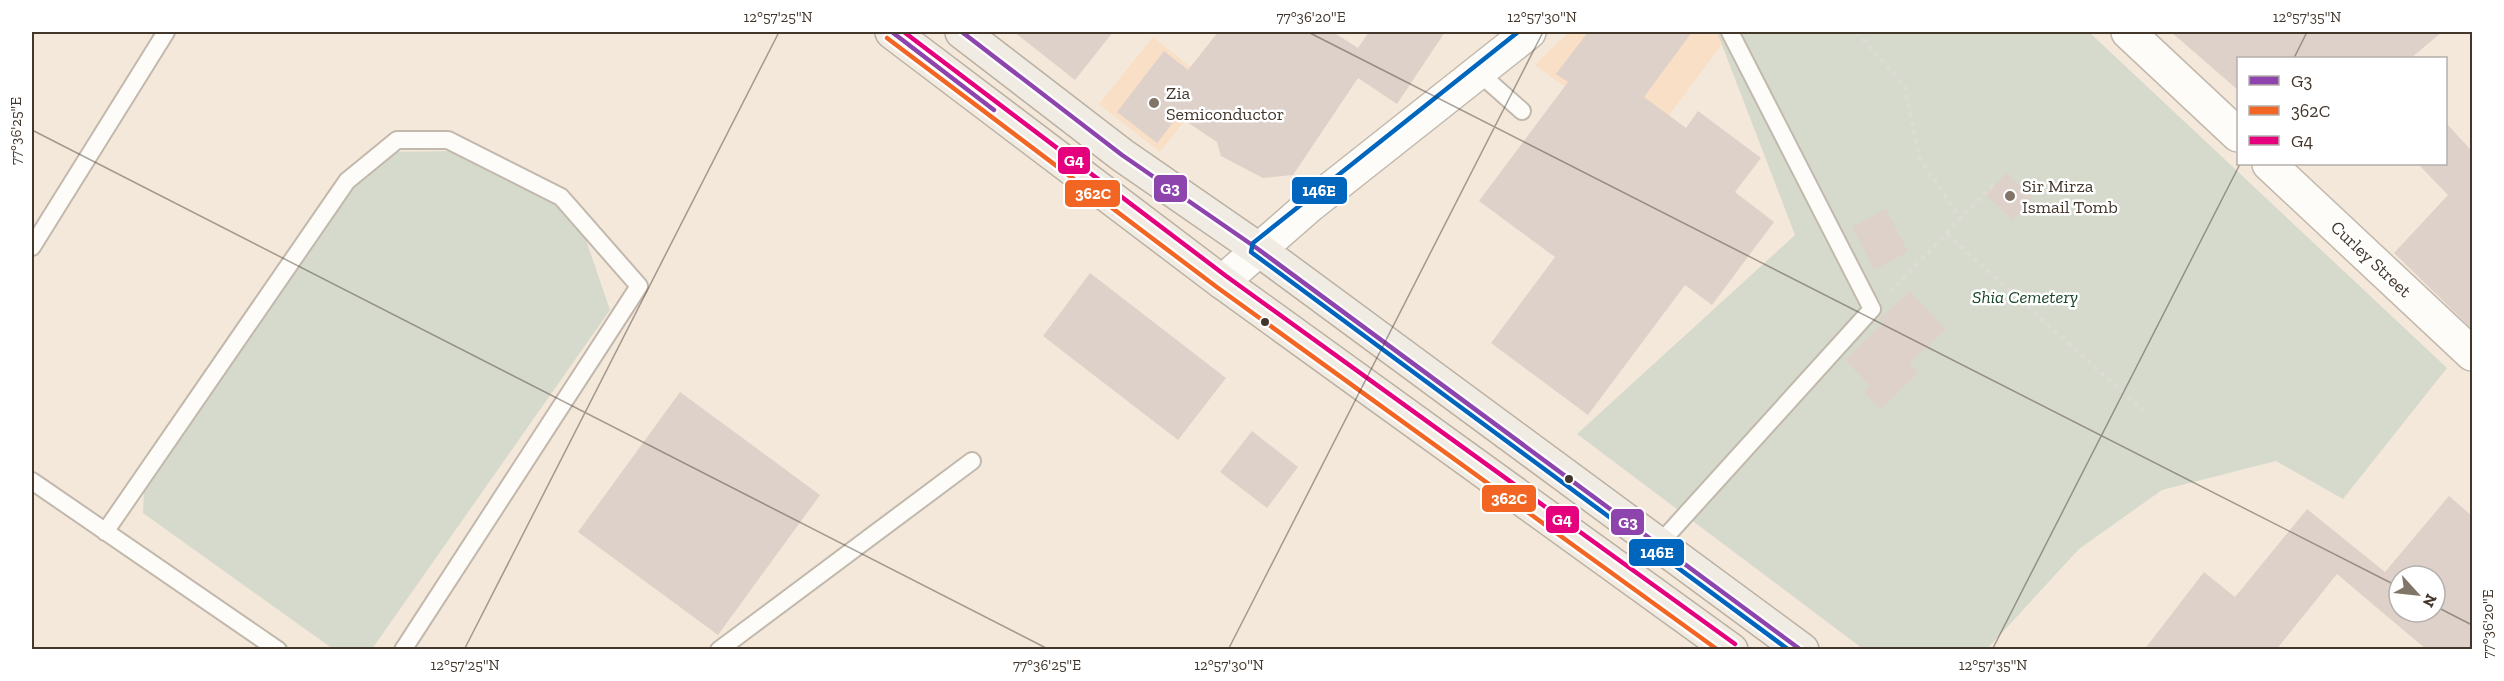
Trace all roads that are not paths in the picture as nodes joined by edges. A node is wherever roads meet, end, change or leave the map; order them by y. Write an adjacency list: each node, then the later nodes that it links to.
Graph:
1 (166, 32): 11 (lane)
2 (892, 32): 13 (main road)
3 (962, 32): 12 (main road)
4 (1529, 32): 7 (street)
5 (1730, 32): 18 (lane)
6 (2128, 32): 9 (street)
7 (1478, 72): 8 (lane); 12 (street)
8 (1522, 111)
9 (2237, 134)
10 (2270, 165): 14 (street, Curley Street)
11 (32, 247)
12 (1258, 249): 13 (street); 18 (main road)
13 (1222, 282): 22 (main road)
14 (2472, 354)
15 (972, 460): 21 (lane)
16 (32, 481): 17 (lane)
17 (105, 532): 19 (lane); 20 (lane)
18 (1660, 543): 23 (main road)
19 (278, 650)
20 (402, 650)
21 (719, 650)
22 (1731, 650)
23 (1802, 650)

